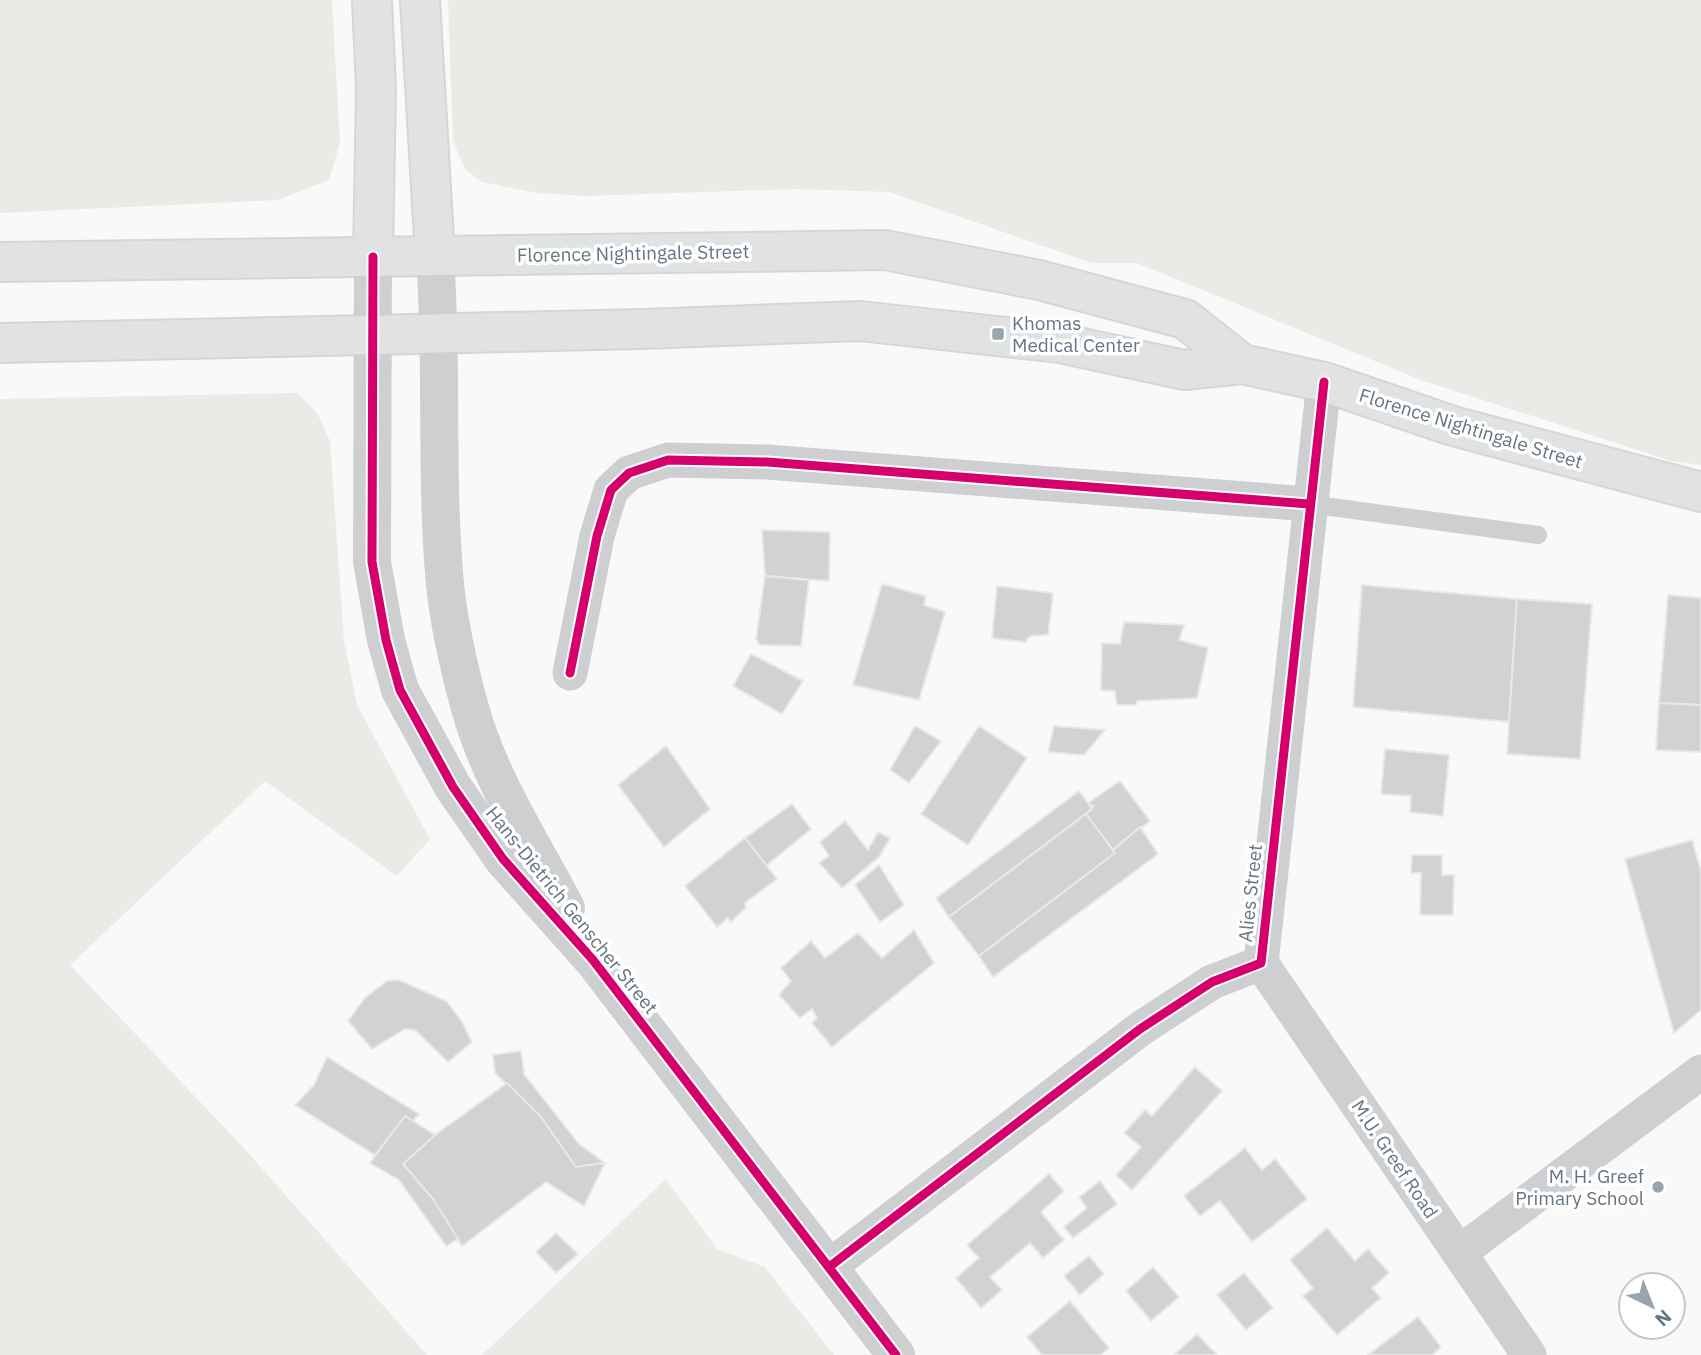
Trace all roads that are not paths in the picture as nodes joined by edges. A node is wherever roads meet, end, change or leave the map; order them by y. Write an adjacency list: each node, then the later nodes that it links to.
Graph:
1 (372, 0): 4 (main road)
2 (420, 0): 3 (main road)
3 (435, 256): 4 (main road, Florence Nightingale Street); 6 (street, Hans-Dietrich Genscher Street); 9 (main road, Florence Nightingale Street)
4 (373, 257): 5 (main road, Florence Nightingale Street); 7 (street, Hans-Dietrich Genscher Street)
5 (0, 262)
6 (440, 334): 7 (main road, Florence Nightingale Street); 9 (main road, Florence Nightingale Street); 15 (street, Hans-Dietrich Genscher Street)
7 (370, 336): 8 (main road, Florence Nightingale Street); 15 (street, Hans-Dietrich Genscher Street)
8 (0, 343)
9 (1242, 364): 10 (main road, Florence Nightingale Street)
10 (1324, 382): 11 (main road, Florence Nightingale Street); 12 (street, Alies Street)
11 (1701, 492)
12 (1309, 504): 13 (lane); 14 (street); 16 (street, Alies Street)
13 (1538, 535)
14 (570, 673)
15 (593, 960): 19 (street, Hans-Dietrich Genscher Street)
16 (1261, 963): 18 (street, M.U. Greef Road); 19 (street, Alies Street)
17 (1701, 1072): 18 (street)
18 (1459, 1253): 21 (street, M.U. Greef Road)
19 (829, 1267): 20 (street, Hans-Dietrich Genscher Street)
20 (896, 1355)
21 (1530, 1355)

